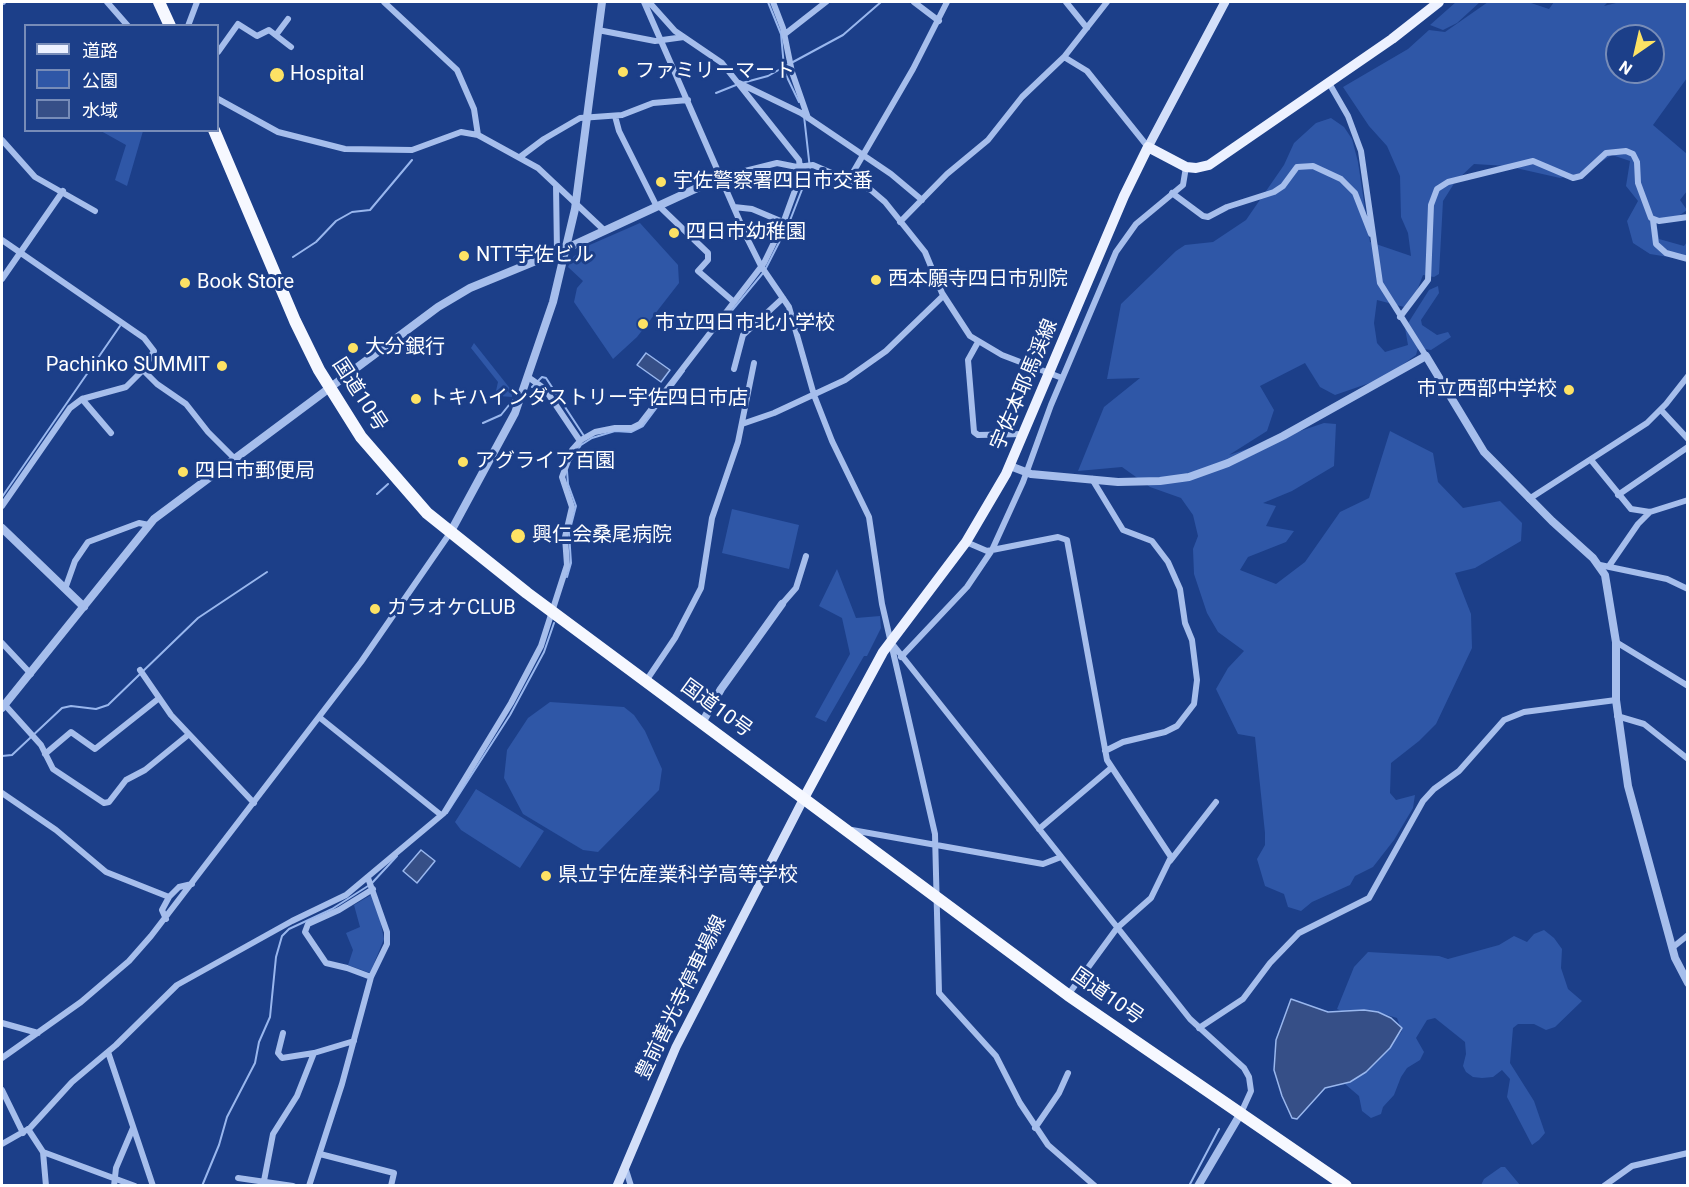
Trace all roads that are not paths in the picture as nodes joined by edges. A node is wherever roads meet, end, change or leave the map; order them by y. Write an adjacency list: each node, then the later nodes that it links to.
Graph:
1 (107, 2): 18 (street)
2 (159, 2): 19 (highway)
3 (197, 2): 20 (street)
4 (384, 2): 38 (street)
5 (602, 2): 22 (street)
6 (644, 2): 26 (street)
7 (649, 2): 25 (street)
8 (773, 2): 23 (street)
9 (826, 2): 23 (street)
10 (914, 2): 17 (street)
11 (947, 2): 17 (street)
12 (1066, 2): 21 (street)
13 (1107, 2): 21 (street)
14 (1225, 2): 40 (main road)
15 (1439, 2): 31 (main road)
16 (288, 19): 24 (street)
17 (939, 21): 41 (street)
18 (126, 24)
19 (169, 24)
20 (189, 24)
21 (1087, 28): 29 (street)
22 (598, 30): 26 (street); 35 (street)
23 (785, 34): 36 (street)
24 (276, 35): 27 (street); 28 (street)
25 (684, 37): 26 (street); 30 (street)
26 (662, 41): 33 (street)
27 (291, 47)
28 (219, 51)
29 (1064, 57): 40 (street); 50 (street)
30 (737, 82): 36 (street); 43 (street)
31 (1329, 83): 44 (main road); 60 (street)
32 (219, 100): 38 (street)
33 (688, 100): 34 (street); 45 (street)
34 (615, 116): 35 (street); 52 (street)
35 (585, 117): 42 (street); 51 (street)
36 (808, 118): 41 (street)
37 (215, 132): 81 (highway, 国道10号)
38 (478, 135): 42 (street)
39 (2, 140): 48 (street)
40 (1148, 147): 44 (main road); 77 (main road, 宇佐本耶馬渓線)
41 (864, 156): 46 (street); 50 (street)
42 (520, 158): 47 (street)
43 (801, 166): 45 (street); 46 (street); 57 (street)
44 (1186, 167): 49 (street)
45 (721, 177): 52 (street); 53 (street)
46 (848, 181): 58 (street)
47 (556, 185): 51 (street); 63 (street)
48 (63, 191): 54 (street); 64 (street)
49 (1172, 193): 60 (street); 80 (street)
50 (922, 200): 58 (street)
51 (575, 203): 59 (street); 62 (street)
52 (658, 207): 59 (street); 70 (street)
53 (734, 207): 57 (street); 66 (street)
54 (95, 211)
55 (1688, 217): 56 (street)
56 (1653, 220): 65 (street); 71 (street)
57 (783, 222): 66 (street)
58 (900, 222): 68 (street)
59 (605, 231): 62 (street)
60 (1374, 238): 71 (street)
61 (2, 240): 64 (street)
62 (567, 248): 63 (street); 79 (street)
63 (557, 252): 81 (street)
64 (20, 253): 67 (street); 76 (street)
65 (1688, 259)
66 (763, 269): 69 (street); 70 (street)
67 (2, 279)
68 (943, 296): 72 (street); 82 (street)
69 (783, 298): 75 (street); 82 (street)
70 (734, 302): 89 (street)
71 (1400, 317): 73 (street)
72 (978, 342): 77 (street); 87 (street)
73 (1426, 356): 95 (street); 97 (street)
74 (754, 363): 85 (street)
75 (734, 369)
76 (143, 370): 83 (street); 91 (street)
77 (1049, 374): 80 (street); 87 (main road, 宇佐本耶馬渓線)
78 (1688, 376): 84 (street)
79 (528, 377): 89 (street); 103 (street)
80 (1062, 378): 94 (street)
81 (329, 388): 91 (street); 103 (highway, 国道10号)
82 (814, 395): 85 (street); 113 (street)
83 (82, 399): 86 (street); 99 (street)
84 (1661, 410): 88 (street); 92 (street)
85 (742, 424): 119 (street)
86 (111, 433)
87 (1024, 434): 93 (main road, 宇佐本耶馬渓線)
88 (1688, 439)
89 (580, 441): 112 (street)
90 (1688, 447): 96 (street)
91 (234, 458): 101 (street)
92 (1591, 460): 96 (street); 97 (street)
93 (1010, 466): 94 (street); 104 (main road, 宇佐本耶馬渓線)
94 (1026, 473): 95 (street); 105 (street)
95 (1092, 479): 128 (street)
96 (1618, 495): 100 (street)
97 (1529, 499): 107 (street)
98 (1688, 500): 100 (street)
99 (2, 506)
100 (1650, 512): 107 (street)
101 (149, 525): 108 (street); 111 (street)
102 (2, 528): 108 (street)
103 (450, 533): 112 (highway, 国道10号); 125 (street)
104 (966, 542): 105 (street); 113 (main road, 宇佐本耶馬渓線)
105 (992, 550): 116 (street); 128 (street)
106 (806, 556): 110 (street)
107 (1605, 566): 109 (street); 114 (street)
108 (65, 589): 111 (street)
109 (1688, 589)
110 (782, 604): 126 (street)
111 (84, 607): 118 (street)
112 (551, 611): 119 (highway, 国道10号); 136 (street)
113 (891, 640): 116 (street); 133 (main road, 宇佐本耶馬渓線); 139 (street)
114 (1616, 642): 120 (street); 122 (street)
115 (2, 643): 118 (street)
116 (901, 657): 138 (street)
117 (140, 670): 121 (street)
118 (31, 674): 123 (street)
119 (646, 681): 126 (highway, 国道10号)
120 (1688, 686)
121 (158, 699): 127 (street); 129 (street)
122 (1616, 700): 124 (street); 155 (street)
123 (3, 707): 129 (street)
124 (1617, 716): 130 (street); 150 (street)
125 (319, 717): 134 (street); 136 (street)
126 (702, 723): 133 (highway, 国道10号)
127 (188, 735): 129 (street); 134 (street)
128 (1105, 751): 131 (street)
129 (45, 754)
130 (1688, 759)
131 (1111, 768): 138 (street); 141 (street)
132 (2, 793): 145 (street)
133 (804, 798): 137 (highway, 国道10号); 172 (main road, 豊前善光寺停車場線)
134 (254, 802): 143 (street)
135 (1216, 802): 141 (street)
136 (441, 816): 142 (street)
137 (845, 829): 139 (street); 146 (highway, 国道10号)
138 (1038, 829): 140 (street)
139 (936, 844): 140 (street); 146 (street)
140 (1060, 857): 148 (street)
141 (1170, 861): 148 (street)
142 (368, 878): 144 (street); 159 (street)
143 (193, 884): 145 (street); 147 (street)
144 (374, 889): 151 (street); 151 (street)
145 (168, 897): 147 (street)
146 (937, 897): 153 (highway, 国道10号); 166 (street)
147 (166, 919): 156 (street)
148 (1117, 928): 153 (street); 155 (street)
149 (1688, 935): 150 (street)
150 (1672, 948): 152 (street)
151 (371, 977): 158 (street)
152 (1688, 983)
153 (1068, 995): 164 (highway, 国道10号)
154 (2, 1023): 156 (street)
155 (1198, 1028): 164 (street)
156 (38, 1033): 161 (street)
157 (283, 1033): 160 (street)
158 (354, 1041): 160 (street); 171 (street)
159 (108, 1052): 165 (street); 167 (street)
160 (315, 1053): 175 (street)
161 (2, 1058)
162 (1068, 1073): 166 (street)
163 (2, 1090): 167 (street)
164 (1241, 1113): 186 (street); 187 (highway, 国道10号)
165 (133, 1128): 173 (street); 179 (street)
166 (1035, 1128): 185 (street)
167 (26, 1131): 168 (street); 169 (street)
168 (2, 1144)
169 (44, 1152): 173 (street); 176 (street)
170 (1688, 1153): 188 (street)
171 (320, 1154): 181 (street); 182 (street)
172 (625, 1166): 183 (main road, 豊前善光寺停車場線); 184 (street)
173 (114, 1177): 177 (street); 178 (street)
174 (238, 1178): 175 (street)
175 (264, 1183): 180 (street)
176 (46, 1185)
177 (114, 1185)
178 (135, 1185)
179 (153, 1185)
180 (293, 1185)
181 (309, 1185)
182 (391, 1185)
183 (617, 1185)
184 (632, 1185)
185 (1095, 1185)
186 (1198, 1185)
187 (1346, 1185)
188 (1604, 1185)

